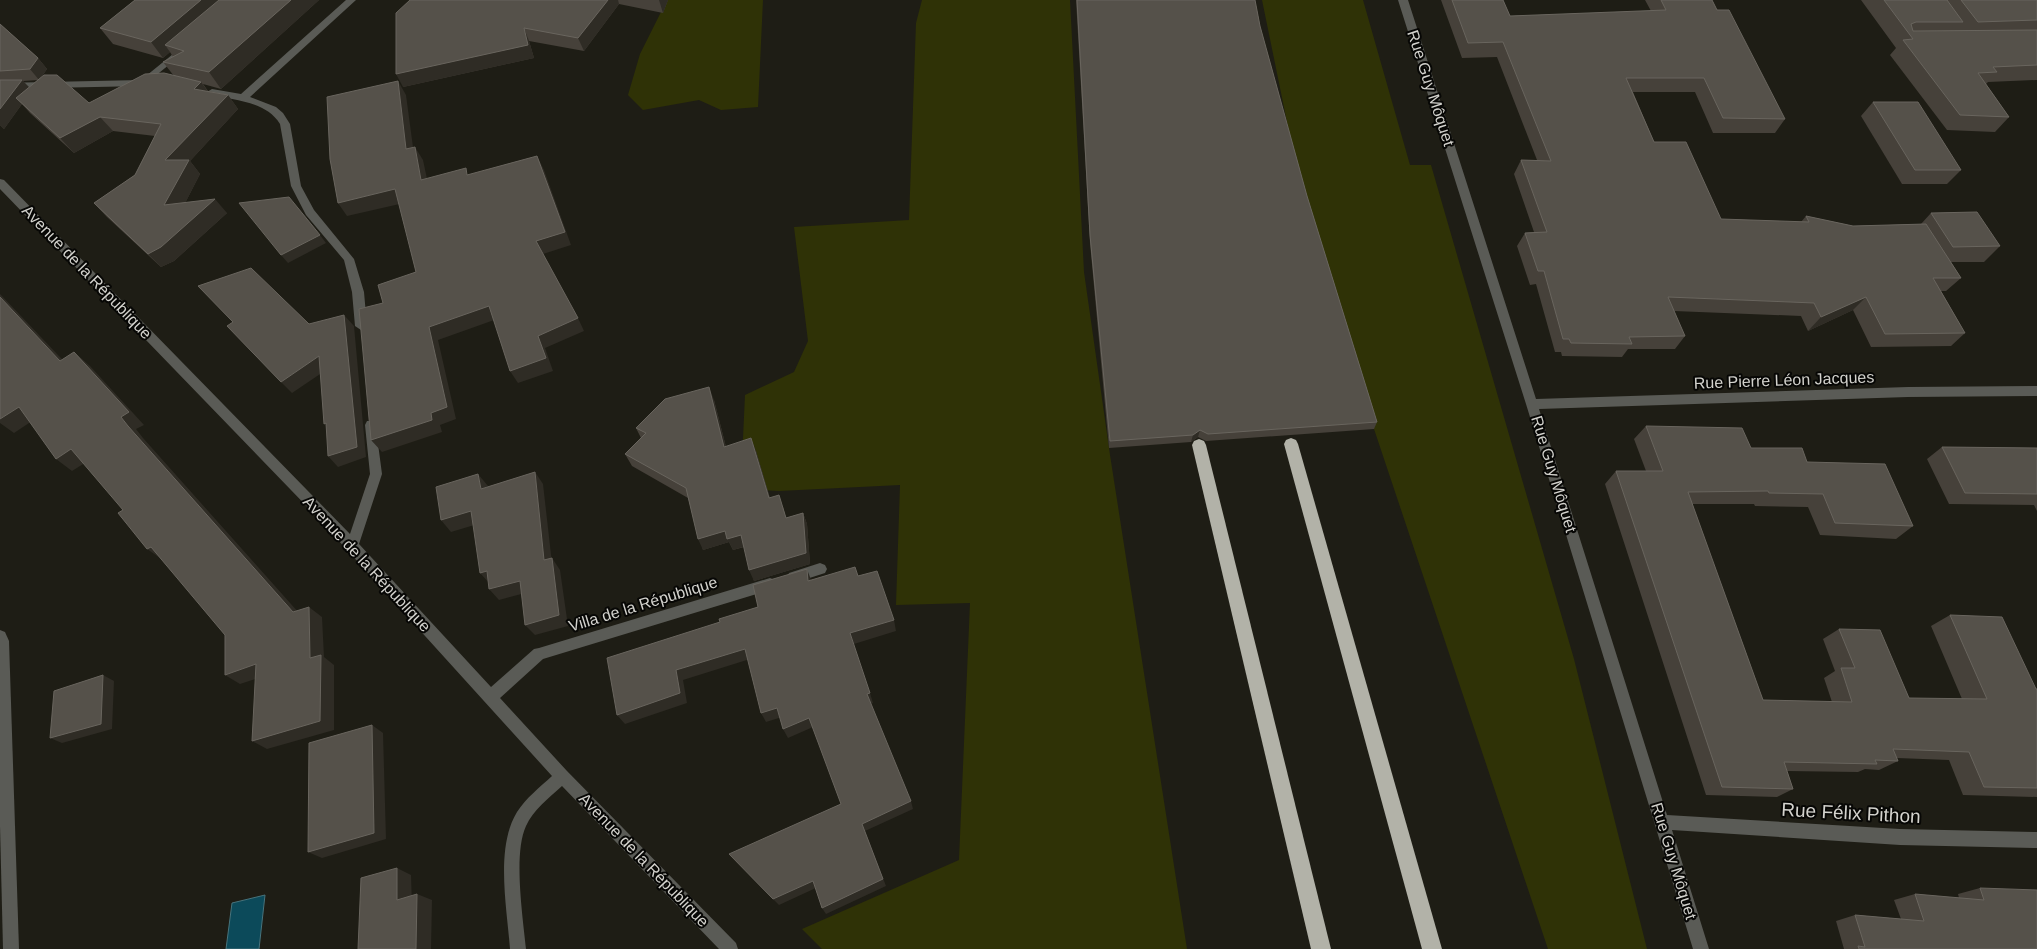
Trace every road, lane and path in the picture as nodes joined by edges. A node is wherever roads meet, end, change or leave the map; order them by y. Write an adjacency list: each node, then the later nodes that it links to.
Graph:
1 (350, 0): 8 (street)
2 (1403, 0): 12 (street, Rue Guy Môquet)
3 (188, 44): 5 (street)
4 (158, 82): 5 (street)
5 (143, 83): 6 (street)
6 (0, 86)
7 (204, 90): 8 (street)
8 (242, 99): 10 (street)
9 (0, 183): 16 (street, Avenue de la République)
10 (363, 340)
11 (2037, 392): 12 (street, Rue Pierre Léon Jacques)
12 (1532, 404): 21 (street, Rue Guy Môquet)
13 (370, 417): 16 (street)
14 (1291, 444): 27 (highway)
15 (1199, 446): 26 (highway)
16 (352, 546): 19 (street, Avenue de la République)
17 (820, 569): 19 (street, Villa de la République)
18 (0, 636): 23 (street)
19 (489, 698): 20 (street, Avenue de la République)
20 (562, 776): 24 (street); 25 (street, Avenue de la République)
21 (1663, 822): 22 (street, Rue Félix Pithon); 28 (street, Rue Guy Môquet)
22 (2037, 840)
23 (11, 949)
24 (518, 949)
25 (730, 949)
26 (1321, 949)
27 (1432, 949)
28 (1701, 949)

